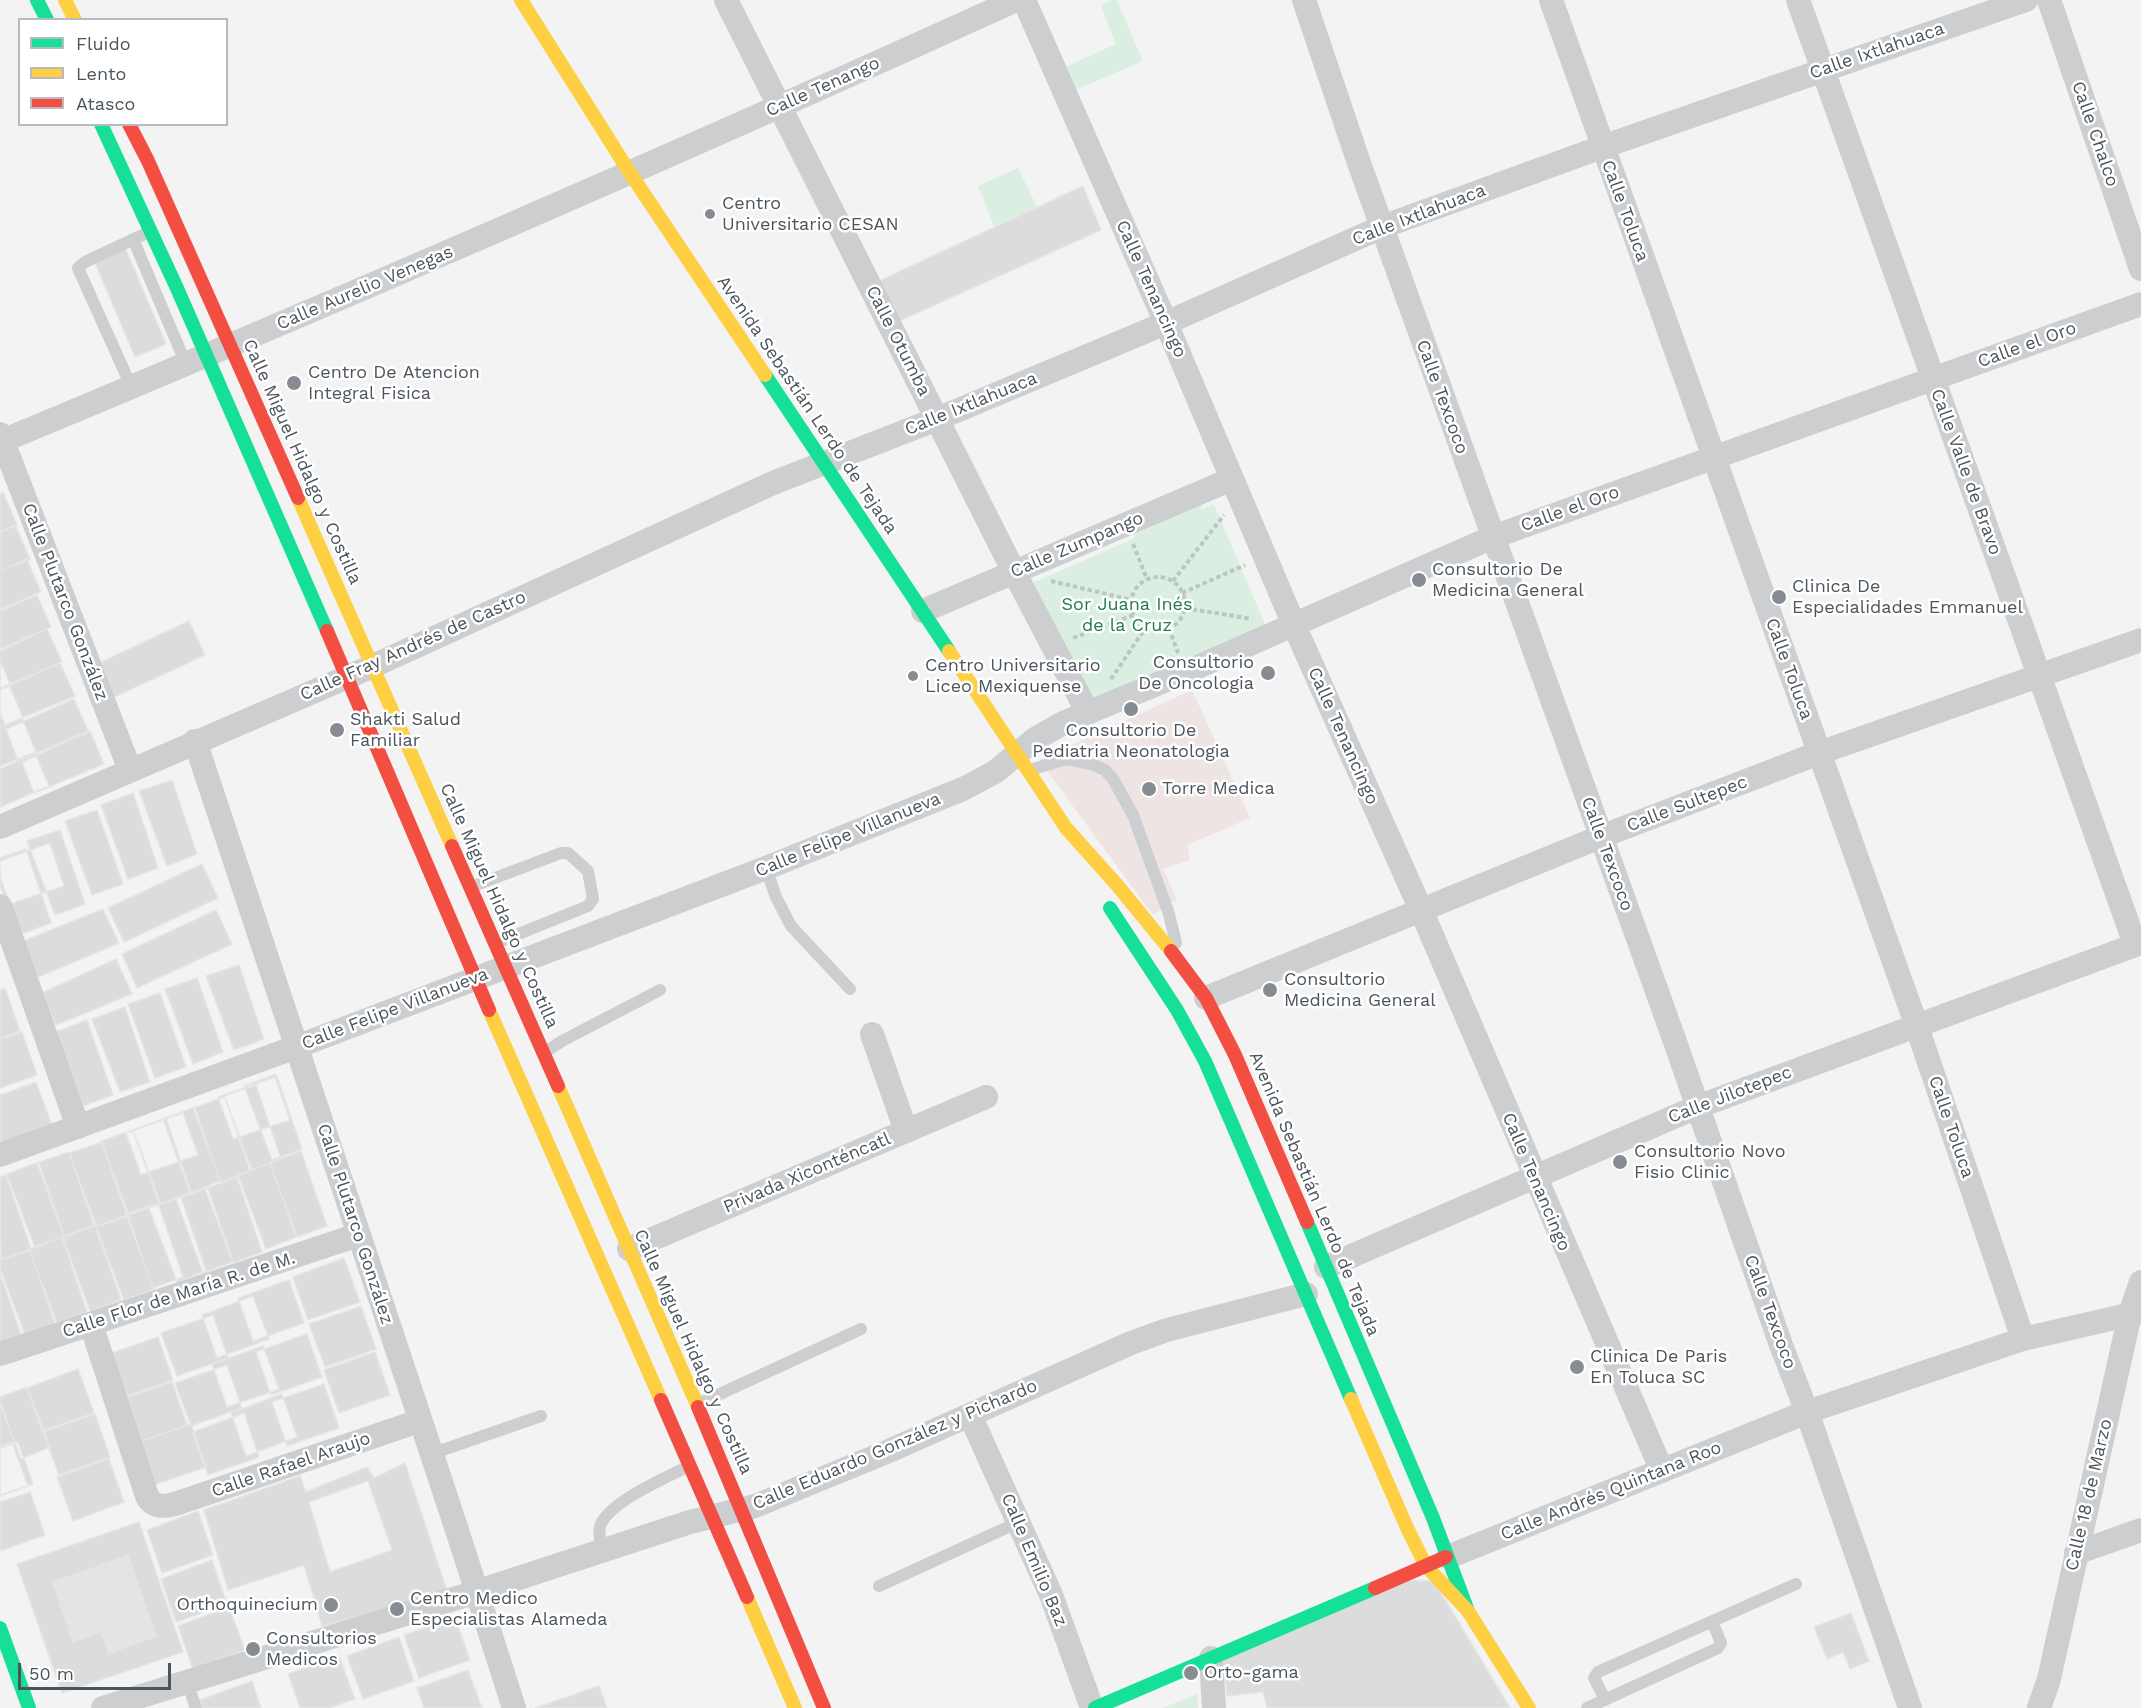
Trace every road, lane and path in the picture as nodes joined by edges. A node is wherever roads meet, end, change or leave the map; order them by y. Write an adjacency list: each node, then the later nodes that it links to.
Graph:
1 (37, 0): 12 (main road)
2 (65, 0): 13 (main road)
3 (521, 0): 19 (main road, Avenida Sebastián Lerdo de Tejada)
4 (726, 0): 15 (street, Calle Otumba)
5 (1016, 0): 15 (street, Calle Tenango)
6 (1024, 0): 25 (street, Calle Tenancingo)
7 (1304, 0): 20 (street, Calle Texcoco)
8 (1551, 0): 18 (street, Calle Toluca)
9 (1798, 0): 14 (street, Calle Valle de Bravo)
10 (2026, 0): 14 (street, Calle Ixtlahuaca)
11 (2049, 0): 23 (street, Calle Chalco)
12 (46, 18)
13 (74, 18)
14 (1822, 69): 18 (street, Calle Ixtlahuaca); 28 (street, Calle Valle de Bravo)
15 (779, 107): 19 (street, Calle Tenango); 30 (street, Calle Otumba)
16 (102, 126): 21 (main road)
17 (130, 126): 26 (main road, Calle Miguel Hidalgo y Costilla)
18 (1602, 147): 20 (street, Calle Ixtlahuaca); 32 (street, Calle Toluca)
19 (630, 172): 26 (street, Calle Aurelio Venegas); 33 (main road, Avenida Sebastián Lerdo de Tejada)
20 (1382, 227): 25 (street, Calle Ixtlahuaca); 36 (street, Calle Texcoco)
21 (152, 231): 22 (lane); 27 (main road)
22 (133, 239): 27 (lane); 29 (lane)
23 (2141, 268)
24 (2141, 304): 28 (street, Calle el Oro)
25 (1166, 323): 30 (street, Calle Ixtlahuaca); 34 (street, Calle Tenancingo)
26 (230, 346): 27 (street, Calle Aurelio Venegas); 50 (main road, Calle Miguel Hidalgo y Costilla)
27 (196, 360): 29 (street, Calle Aurelio Venegas); 51 (main road)
28 (1933, 379): 32 (street, Calle el Oro); 52 (street, Calle Valle de Bravo)
29 (131, 386): 31 (street, Calle Aurelio Venegas)
30 (937, 419): 33 (street, Calle Ixtlahuaca); 38 (street, Calle Otumba)
31 (1, 440): 58 (street, Calle Plutarco González)
32 (1713, 456): 36 (street, Calle el Oro); 56 (street, Calle Toluca)
33 (825, 463): 44 (main road, Avenida Sebastián Lerdo de Tejada); 50 (street, Calle Fray Andrés de Castro)
34 (1235, 487): 35 (street, Calle Zumpango); 37 (street, Calle Tenancingo); 40 (path)
35 (1126, 525): 38 (street, Calle Zumpango); 39 (path)
36 (1493, 537): 46 (street, Calle el Oro); 61 (street, Calle Texcoco)
37 (1264, 557): 41 (path); 46 (street, Calle Tenancingo)
38 (1014, 572): 42 (path); 44 (street, Calle Zumpango); 49 (street, Calle Otumba)
39 (1147, 579): 40 (path); 42 (path)
40 (1173, 581): 41 (path)
41 (1182, 593): 43 (path)
42 (1132, 600): 45 (path)
43 (1185, 608): 46 (path); 47 (path)
44 (923, 611): 57 (main road, Avenida Sebastián Lerdo de Tejada)
45 (1134, 615): 47 (path); 49 (path)
46 (1294, 625): 54 (street, Calle el Oro); 67 (street, Calle Tenancingo)
47 (1146, 627): 53 (path)
48 (2141, 640): 52 (street, Calle Sultepec)
49 (1053, 646): 54 (street, Calle Otumba)
50 (373, 666): 51 (street, Calle Fray Andrés de Castro); 64 (main road, Calle Miguel Hidalgo y Costilla)
51 (347, 676): 55 (street, Calle Fray Andrés de Castro); 72 (main road)
52 (2039, 676): 56 (street, Calle Sultepec); 69 (street, Calle Valle de Bravo)
53 (1107, 685)
54 (1088, 714): 57 (street, Calle el Oro)
55 (195, 741): 58 (street, Calle Fray Andrés de Castro); 78 (street, Calle Plutarco González)
56 (1819, 753): 61 (street, Calle Sultepec); 76 (street, Calle Toluca)
57 (1022, 763): 60 (main road, Avenida Sebastián Lerdo de Tejada); 62 (street, Calle Felipe Villanueva); 70 (lane)
58 (130, 770): 59 (street, Calle Fray Andrés de Castro)
59 (0, 827)
60 (1066, 828): 63 (main road, Avenida Sebastián Lerdo de Tejada); 70 (main road, Avenida Sebastián Lerdo de Tejada)
61 (1600, 837): 67 (street, Calle Sultepec); 81 (street, Calle Texcoco)
62 (766, 868): 71 (street, Calle Felipe Villanueva); 73 (lane)
63 (1092, 878)
64 (470, 887): 68 (main road, Calle Miguel Hidalgo y Costilla); 68 (lane)
65 (1101, 894): 90 (main road, Avenida Sebastián Lerdo de Tejada)
66 (0, 906): 82 (street)
67 (1421, 910): 75 (street, Calle Sultepec); 85 (street, Calle Tenancingo)
68 (495, 943): 71 (main road, Calle Miguel Hidalgo y Costilla)
69 (2138, 943): 76 (street, Calle Jilotepec)
70 (1178, 959): 75 (main road, Avenida Sebastián Lerdo de Tejada)
71 (505, 966): 72 (street, Calle Felipe Villanueva); 79 (main road, Calle Miguel Hidalgo y Costilla)
72 (475, 978): 78 (street, Calle Felipe Villanueva); 102 (main road)
73 (850, 989)
74 (660, 990): 79 (lane)
75 (1206, 998): 88 (main road, Avenida Sebastián Lerdo de Tejada)
76 (1916, 1024): 81 (street, Calle Jilotepec); 94 (street, Calle Toluca)
77 (872, 1034): 83 (street)
78 (296, 1047): 82 (street, Calle Felipe Villanueva); 86 (street, Calle Plutarco González)
79 (543, 1053): 87 (main road, Calle Miguel Hidalgo y Costilla)
80 (986, 1097): 83 (street, Privada Xiconténcatl)
81 (1697, 1107): 85 (street, Calle Jilotepec); 97 (street, Calle Texcoco)
82 (78, 1127): 84 (street, Calle Felipe Villanueva)
83 (906, 1131): 87 (street, Privada Xiconténcatl)
84 (0, 1155)
85 (1533, 1176): 88 (street, Calle Jilotepec); 103 (street, Calle Tenancingo)
86 (358, 1235): 92 (street, Calle Flor de María R. de M.); 100 (street, Calle Plutarco González)
87 (629, 1249): 96 (main road, Calle Miguel Hidalgo y Costilla)
88 (1326, 1267): 110 (main road, Avenida Sebastián Lerdo de Tejada)
89 (2141, 1282): 91 (street, Calle 18 de Marzo)
90 (1306, 1294): 98 (street, Calle Eduardo González y Pichardo); 111 (main road, Avenida Sebastián Lerdo de Tejada)
91 (2136, 1313): 94 (street, Calle Andrés Quintana Roo); 109 (street, Calle 18 de Marzo)
92 (91, 1324): 95 (street, Calle Flor de María R. de M.); 100 (street, Calle Rafael Araujo)
93 (861, 1329): 96 (lane)
94 (2023, 1339): 97 (street, Calle Andrés Quintana Roo)
95 (0, 1354)
96 (697, 1405): 104 (main road, Calle Miguel Hidalgo y Costilla)
97 (1807, 1412): 103 (street, Calle Andrés Quintana Roo); 131 (street, Calle Texcoco)
98 (970, 1415): 104 (street, Calle Eduardo González y Pichardo); 106 (street, Calle Emilio Baz)
99 (541, 1416): 101 (lane)
100 (419, 1421): 101 (street, Calle Plutarco González)
101 (431, 1454): 114 (street, Calle Plutarco González)
102 (691, 1466): 105 (main road); 108 (lane)
103 (1662, 1472): 110 (street, Calle Andrés Quintana Roo)
104 (742, 1509): 105 (street, Calle Eduardo González y Pichardo); 126 (main road, Calle Miguel Hidalgo y Costilla)
105 (713, 1515): 108 (street, Calle Eduardo González y Pichardo); 125 (main road)
106 (1019, 1522): 113 (lane); 127 (street, Calle Emilio Baz)
107 (2141, 1530): 109 (street)
108 (602, 1551): 114 (street, Calle Eduardo González y Pichardo)
109 (2076, 1553): 132 (street, Calle 18 de Marzo)
110 (1448, 1557): 111 (main road, Calle Andrés Quintana Roo); 115 (main road, Avenida Sebastián Lerdo de Tejada)
111 (1426, 1566): 115 (main road, Avenida Sebastián Lerdo de Tejada); 118 (main road, Calle Andrés Quintana Roo)
112 (1796, 1584): 116 (lane)
113 (879, 1586)
114 (476, 1592): 119 (street, Calle Eduardo González y Pichardo); 124 (street, Calle Plutarco González)
115 (1468, 1611): 129 (main road, Avenida Sebastián Lerdo de Tejada)
116 (1712, 1622): 120 (lane); 120 (lane)
117 (0, 1628): 121 (main road)
118 (1211, 1658): 127 (main road, Calle Andrés Quintana Roo); 128 (street)
119 (187, 1682): 122 (street, Calle Eduardo González y Pichardo); 123 (lane)
120 (1605, 1700): 130 (lane)
121 (29, 1708)
122 (103, 1708)
123 (196, 1708)
124 (514, 1708)
125 (795, 1708)
126 (824, 1708)
127 (1094, 1708)
128 (1214, 1708)
129 (1529, 1708)
130 (1587, 1708)
131 (1910, 1708)
132 (2039, 1708)

